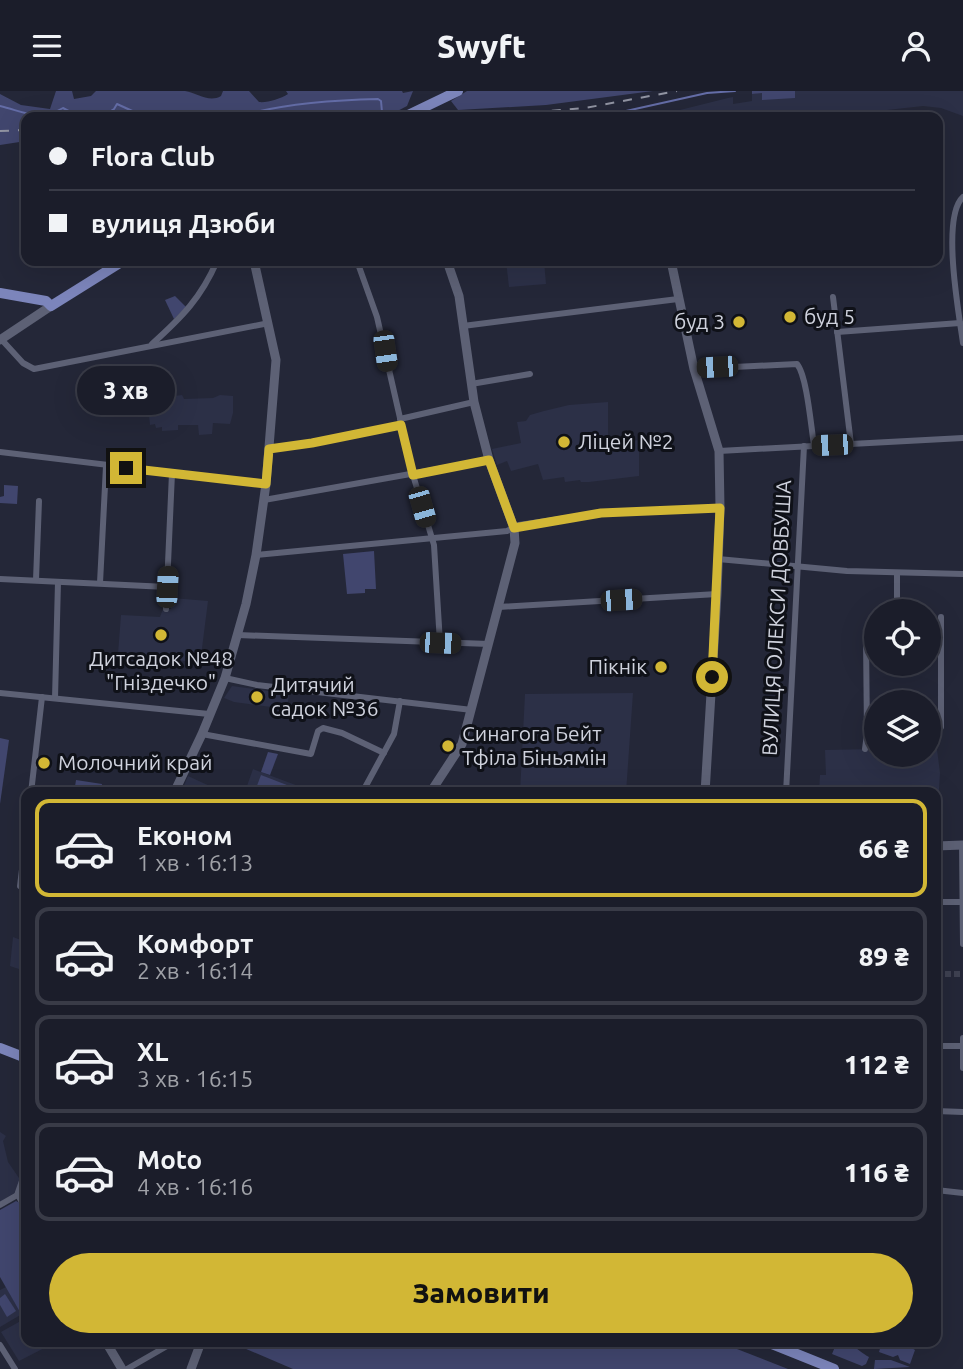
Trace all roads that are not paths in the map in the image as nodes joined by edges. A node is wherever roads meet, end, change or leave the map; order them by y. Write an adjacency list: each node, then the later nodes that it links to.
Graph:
1 (458, 91): 2 (main road)
2 (414, 112)
3 (963, 197): 15 (street)
4 (115, 266): 13 (main road)
5 (215, 266): 20 (street)
6 (255, 266): 14 (street)
7 (359, 266): 25 (street)
8 (448, 266): 16 (street)
9 (672, 266): 12 (street)
10 (0, 293): 13 (main road)
11 (833, 297): 17 (street)
12 (678, 299): 16 (street); 21 (street)
13 (51, 306): 18 (street)
14 (269, 323): 20 (street); 30 (street)
15 (960, 323): 17 (street); 19 (street)
16 (463, 326): 23 (street)
17 (837, 332): 27 (street)
18 (1, 340): 20 (street)
19 (963, 343)
20 (152, 344)
21 (694, 369): 28 (street); 31 (street)
22 (530, 374): 23 (street)
23 (471, 384): 24 (street)
24 (474, 402): 25 (street); 33 (street)
25 (400, 422): 30 (street); 36 (street)
26 (963, 437): 27 (street)
27 (851, 444): 28 (street)
28 (814, 445): 29 (street)
29 (804, 446): 31 (street); 45 (street, ВУЛИЦЯ ОЛЕКСИ ДОВБУША)
30 (269, 449): 37 (street)
31 (719, 451): 40 (street)
32 (0, 452): 34 (street)
33 (489, 460): 36 (street); 41 (street)
34 (106, 465): 35 (street); 51 (street)
35 (172, 473): 37 (street); 52 (street)
36 (413, 475): 38 (street); 42 (street)
37 (266, 484): 38 (street)
38 (264, 500): 43 (street)
39 (39, 501): 49 (street)
40 (720, 508): 41 (street); 44 (street)
41 (514, 528): 42 (street); 55 (street)
42 (432, 540): 43 (street); 58 (street)
43 (256, 555): 57 (street)
44 (719, 559): 45 (street); 53 (street)
45 (797, 567): 46 (street); 74 (street, ВУЛИЦЯ ОЛЕКСИ ДОВБУША)
46 (897, 573): 47 (street); 54 (street)
47 (963, 575)
48 (0, 579): 49 (street)
49 (36, 580): 50 (street)
50 (58, 582): 51 (street); 63 (street)
51 (100, 583): 52 (street)
52 (167, 587): 56 (street)
53 (717, 594): 55 (street); 73 (street)
54 (897, 599)
55 (499, 607): 59 (street)
56 (166, 609)
57 (238, 635): 58 (street); 60 (street)
58 (440, 643): 59 (street)
59 (489, 644): 65 (street)
60 (225, 678): 64 (street); 66 (street)
61 (0, 693): 62 (street)
62 (42, 697): 63 (street); 69 (street)
63 (55, 698): 66 (street)
64 (400, 701): 65 (street); 68 (street)
65 (472, 710): 72 (street)
66 (209, 714): 67 (street)
67 (202, 734): 68 (street); 70 (street)
68 (384, 753): 71 (street)
69 (32, 787)
70 (177, 787)
71 (365, 787)
72 (434, 787)
73 (705, 787)
74 (786, 787)
75 (962, 845): 76 (street); 80 (street)
76 (941, 846)
77 (21, 878): 78 (street)
78 (20, 886)
79 (941, 902): 80 (street)
80 (962, 902): 81 (street)
81 (963, 944)
82 (963, 1038): 84 (street)
83 (941, 1046): 84 (street)
84 (963, 1046): 87 (street)
85 (0, 1049): 86 (main road)
86 (21, 1056)
87 (963, 1068)
88 (941, 1111): 89 (street)
89 (963, 1112)
90 (21, 1188): 93 (street)
91 (941, 1191): 92 (street)
92 (963, 1193)
93 (19, 1194): 94 (street); 95 (street)
94 (21, 1197)
95 (0, 1205)
96 (0, 1345): 101 (street)
97 (109, 1347): 102 (street)
98 (165, 1347): 103 (street)
99 (199, 1347): 104 (street)
100 (779, 1347): 105 (main road)
101 (15, 1369)
102 (122, 1369)
103 (127, 1369)
104 (191, 1369)
105 (834, 1369)

